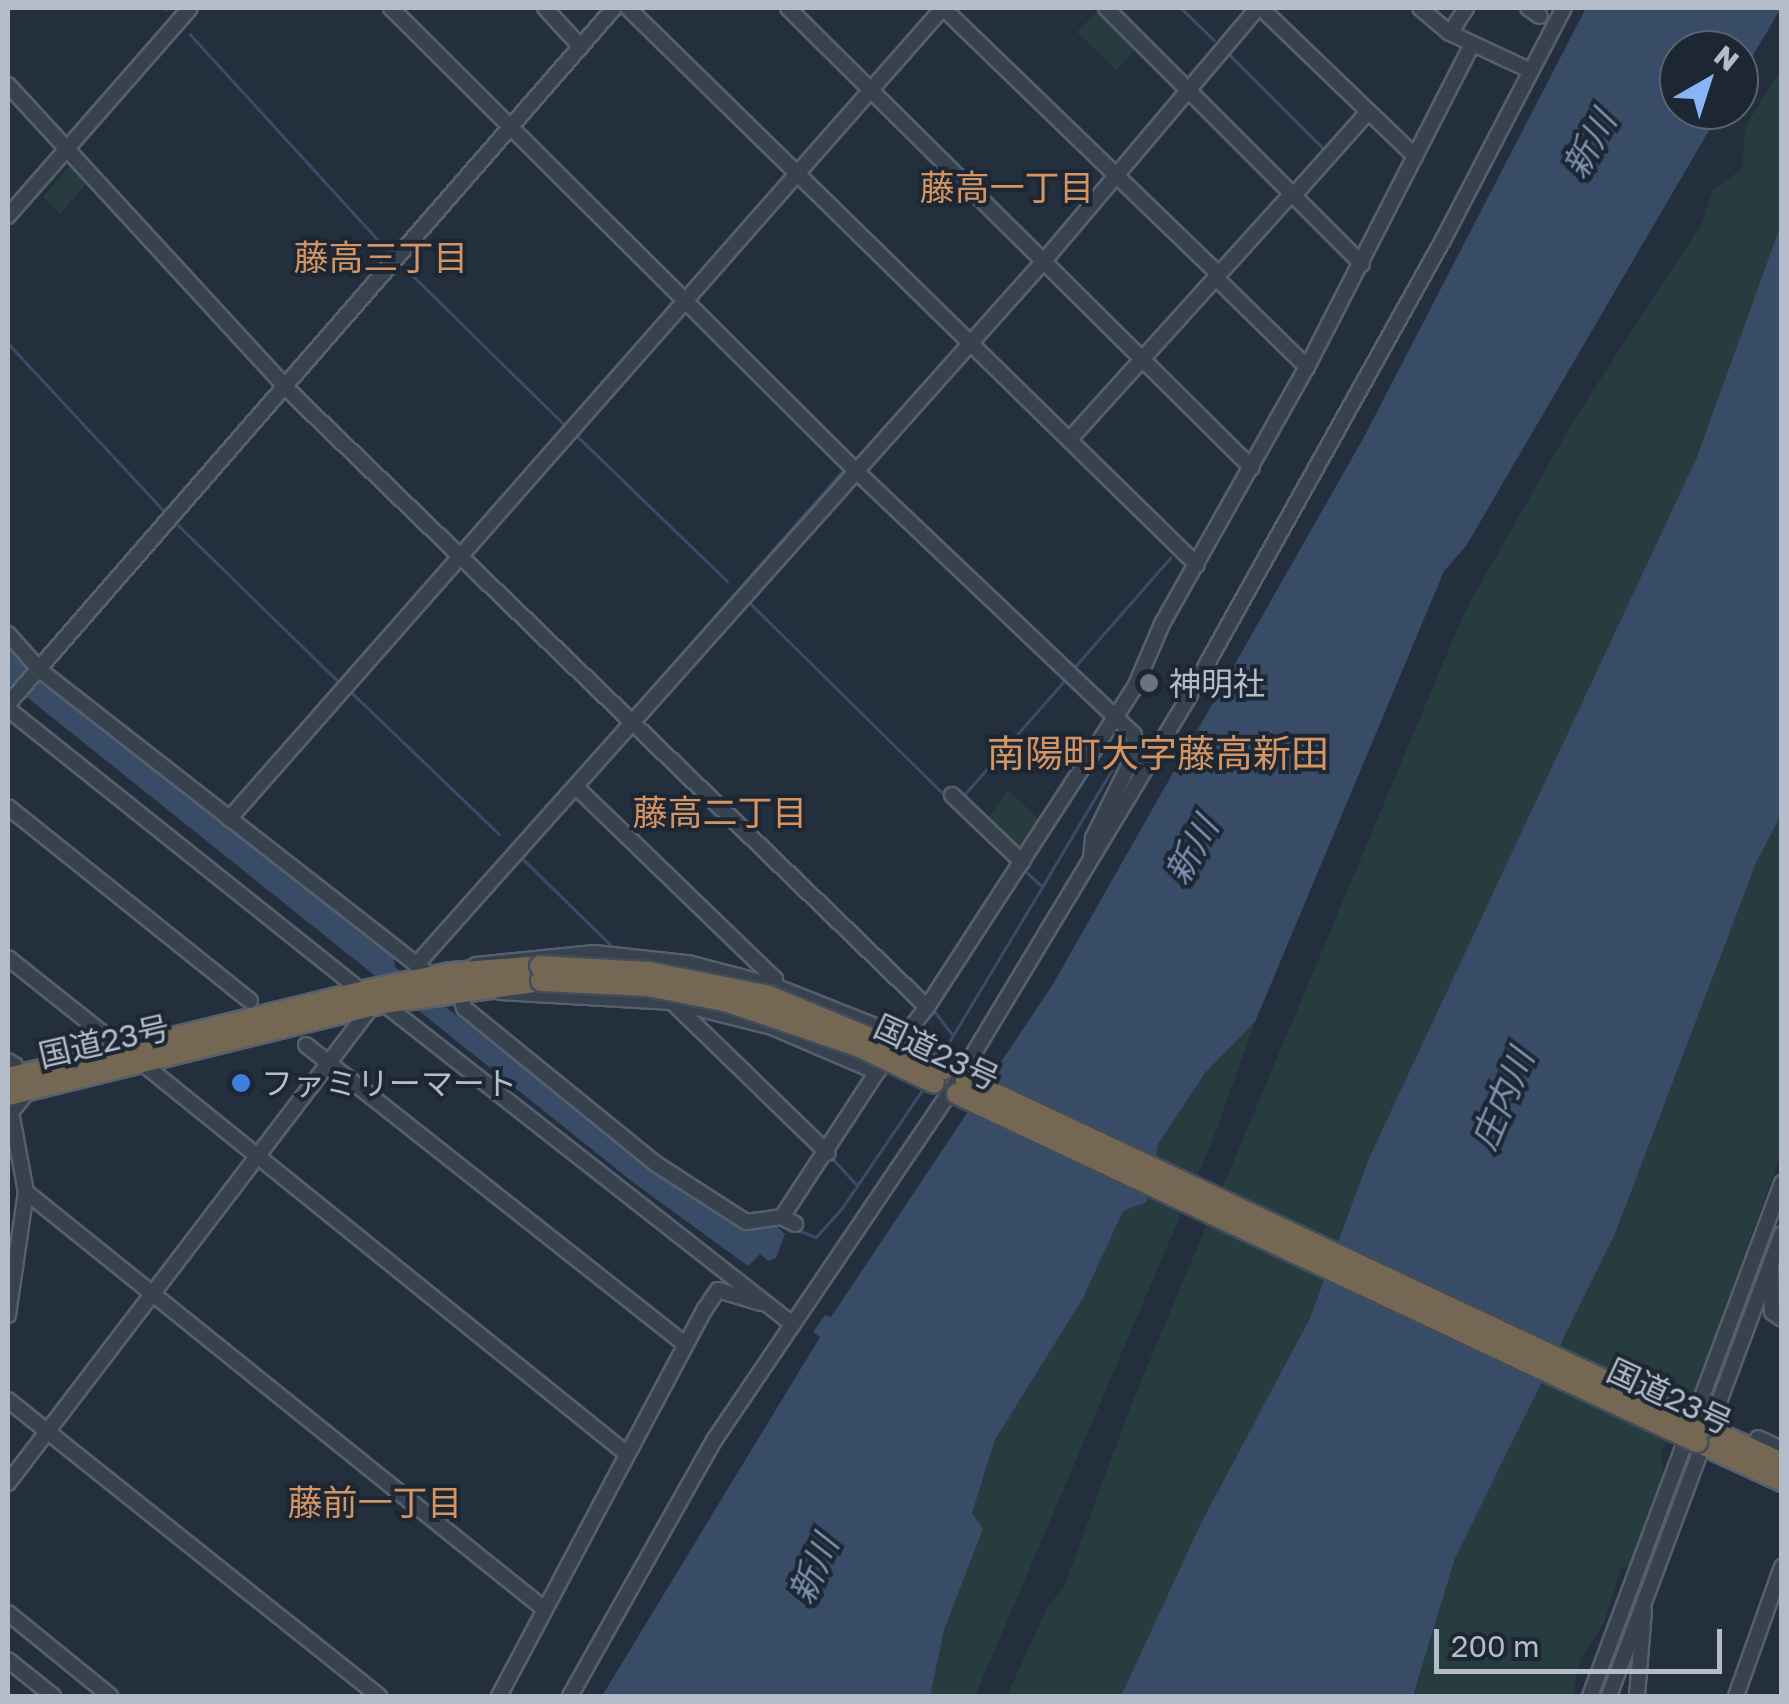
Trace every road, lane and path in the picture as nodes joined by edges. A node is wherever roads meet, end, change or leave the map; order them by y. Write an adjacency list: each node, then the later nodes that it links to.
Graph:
1 (190, 8): 22 (street)
2 (391, 8): 21 (street)
3 (545, 8): 15 (street)
4 (614, 8): 15 (street)
5 (628, 8): 24 (street)
6 (788, 8): 19 (street)
7 (943, 8): 19 (street); 25 (street)
8 (1106, 8): 18 (street)
9 (1259, 8): 18 (street); 20 (street)
10 (1420, 8): 13 (street)
11 (1466, 8): 13 (street)
12 (1564, 8): 16 (street)
13 (1450, 33): 14 (street)
14 (1472, 45): 16 (street); 23 (street)
15 (581, 47): 21 (street)
16 (1531, 71): 51 (street)
17 (8, 85): 22 (street)
18 (1187, 86): 25 (street); 26 (street)
19 (870, 90): 24 (street); 28 (street)
20 (1368, 112): 23 (street); 26 (street)
21 (512, 132): 31 (street); 35 (street)
22 (67, 149): 27 (street); 35 (street)
23 (1416, 156): 29 (street)
24 (797, 173): 31 (street); 32 (street)
25 (1112, 174): 28 (street); 30 (street)
26 (1293, 194): 29 (street); 30 (street)
27 (8, 216)
28 (1044, 261): 32 (street); 33 (street)
29 (1362, 264): 34 (street)
30 (1216, 276): 33 (street); 34 (street)
31 (683, 301): 38 (street); 39 (street)
32 (971, 343): 36 (street); 38 (street)
33 (1141, 359): 36 (street); 37 (street)
34 (1307, 366): 37 (street)
35 (288, 390): 39 (street); 42 (street)
36 (1070, 440): 40 (street)
37 (1252, 468): 40 (street)
38 (856, 471): 44 (street); 45 (street)
39 (460, 555): 44 (street); 49 (street)
40 (1197, 564): 45 (street)
41 (8, 634): 42 (street)
42 (40, 673): 43 (street); 49 (street)
43 (8, 707): 56 (street)
44 (630, 719): 46 (street); 59 (street)
45 (1112, 720): 50 (street); 51 (street)
46 (576, 787): 53 (street); 54 (street)
47 (952, 796): 50 (street)
48 (8, 807): 57 (street)
49 (229, 819): 53 (street)
50 (1022, 862): 59 (street)
51 (1090, 862): 67 (street)
52 (8, 958): 61 (street)
53 (446, 980): 54 (street); 56 (highway, 国道23号); 58 (street); 67 (highway, 国道23号, bridge); 69 (street)
54 (772, 985): 60 (street)
55 (339, 998): 56 (highway, 国道23号); 61 (highway); 65 (highway, 国道23号)
56 (372, 998): 63 (highway, 国道23号); 64 (street); 76 (street)
57 (250, 1001)
58 (672, 1002): 66 (street); 69 (street)
59 (930, 1005): 60 (street)
60 (901, 1036): 66 (street)
61 (115, 1043): 65 (highway)
62 (306, 1045): 64 (street)
63 (142, 1063): 68 (highway, 国道23号); 70 (street)
64 (331, 1066): 70 (street); 80 (street)
65 (9, 1068)
66 (876, 1072): 69 (street)
67 (952, 1083): 79 (street); 84 (highway, 国道23号, bridge)
68 (18, 1093): 72 (street)
69 (828, 1153)
70 (259, 1158): 75 (street); 86 (street)
71 (1782, 1183): 100 (street)
72 (26, 1192): 75 (street); 77 (street)
73 (1782, 1234): 74 (street)
74 (1770, 1264): 78 (street); 84 (street)
75 (154, 1294): 82 (street); 92 (street)
76 (771, 1306): 79 (street); 80 (street)
77 (8, 1314)
78 (1782, 1319)
79 (792, 1323): 99 (street)
80 (684, 1344): 86 (street)
81 (8, 1400): 82 (street)
82 (47, 1432): 89 (street); 97 (street)
83 (1758, 1438): 85 (street)
84 (1709, 1439): 87 (highway, 国道23号); 88 (highway, 国道23号); 91 (street)
85 (1782, 1449)
86 (627, 1454): 92 (street)
87 (1782, 1463)
88 (1782, 1481)
89 (8, 1484)
90 (1782, 1567): 103 (street)
91 (1643, 1606): 101 (street); 102 (street)
92 (543, 1608): 98 (street)
93 (8, 1613): 96 (street)
94 (8, 1660): 95 (street)
95 (53, 1696)
96 (110, 1696)
97 (379, 1696)
98 (500, 1696)
99 (570, 1696)
100 (1590, 1696)
101 (1610, 1696)
102 (1637, 1696)
103 (1736, 1696)

